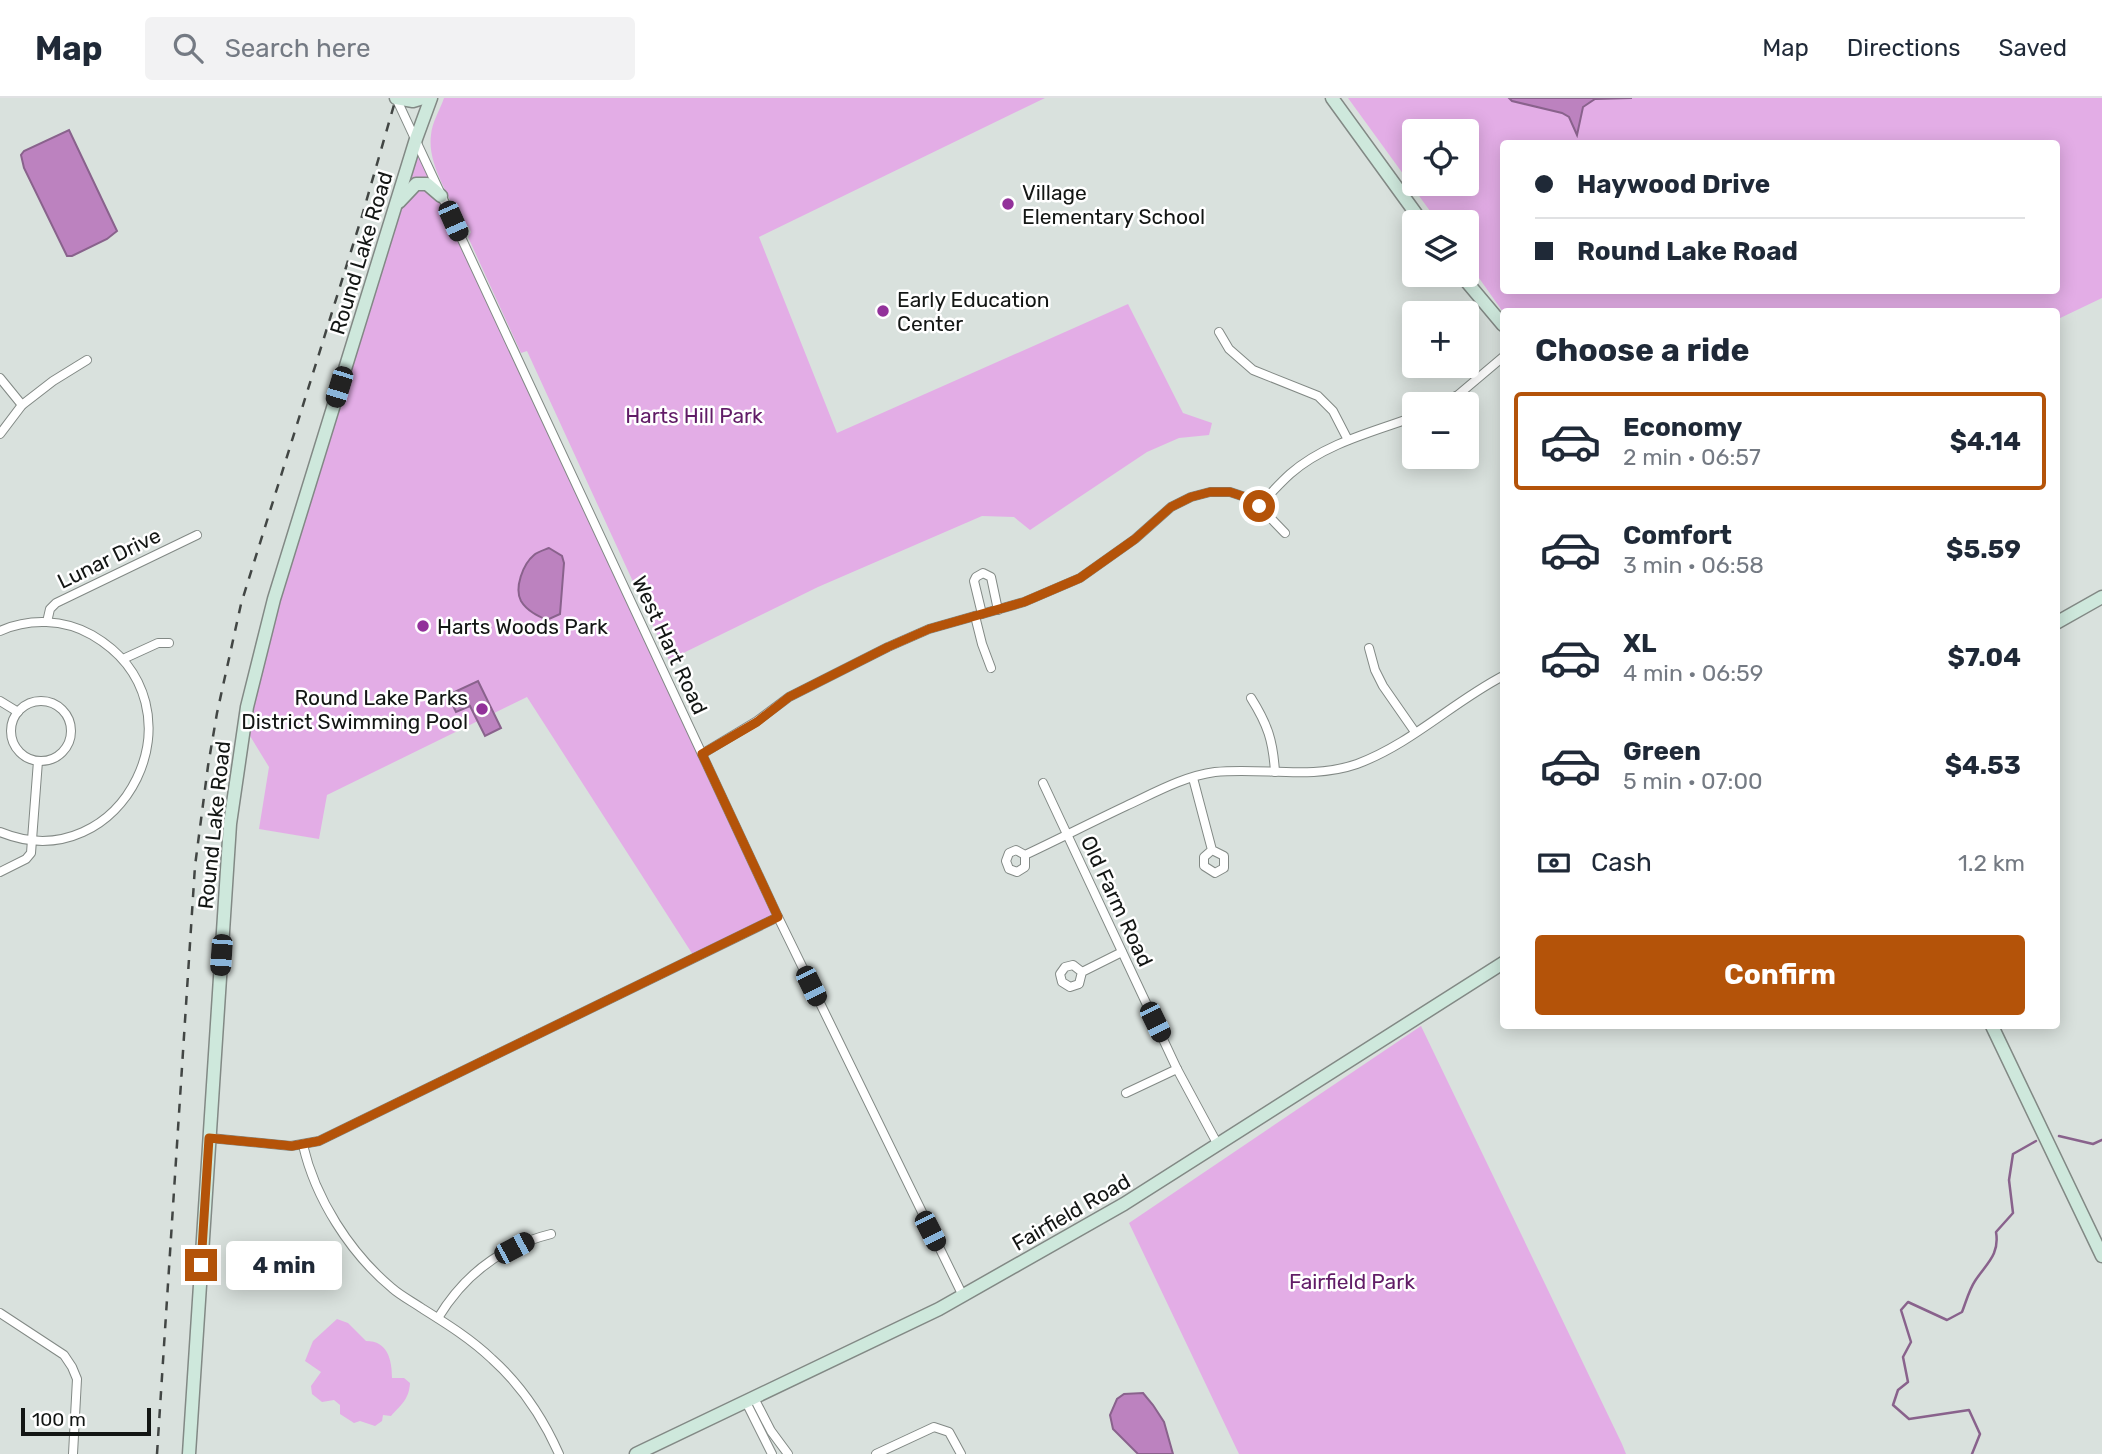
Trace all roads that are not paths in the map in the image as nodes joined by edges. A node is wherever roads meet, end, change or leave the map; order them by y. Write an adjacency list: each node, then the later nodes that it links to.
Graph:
1 (396, 98): 2 (street); 5 (street, West Hart Road)
2 (422, 98)
3 (431, 98): 5 (street, Round Lake Road)
4 (1332, 98): 8 (street)
5 (416, 139): 6 (street, West Hart Road); 7 (street, Round Lake Road)
6 (441, 196): 7 (street); 38 (street, West Hart Road)
7 (395, 208): 56 (street, Round Lake Road)
8 (1413, 210)
9 (1471, 287): 10 (street)
10 (1500, 321)
11 (1219, 332): 19 (street)
12 (87, 360): 16 (street)
13 (1500, 360): 15 (street)
14 (0, 378): 16 (street)
15 (1462, 392)
16 (22, 405): 18 (street)
17 (1402, 421): 19 (street)
18 (0, 434)
19 (1348, 440): 20 (street)
20 (1259, 506): 21 (street); 24 (street)
21 (1285, 533)
22 (197, 535): 27 (street, Lunar Drive)
23 (2102, 597): 26 (street)
24 (998, 610): 25 (street); 25 (street)
25 (978, 615): 32 (street); 38 (street)
26 (2060, 621)
27 (47, 622): 28 (street); 31 (street)
28 (0, 631)
29 (169, 643): 31 (street)
30 (1369, 649): 37 (street)
31 (123, 659): 45 (street)
32 (991, 668)
33 (1500, 678): 37 (street)
34 (1251, 698): 40 (street)
35 (0, 701): 36 (street)
36 (18, 712): 39 (street); 39 (street)
37 (1415, 732): 40 (street)
38 (702, 754): 49 (street, West Hart Road)
39 (38, 761): 45 (street)
40 (1275, 772): 41 (street)
41 (1193, 778): 44 (street); 46 (street)
42 (1043, 783): 44 (street, Old Farm Road)
43 (0, 832): 45 (street)
44 (1067, 835): 47 (street); 50 (street, Old Farm Road)
45 (32, 841): 48 (street)
46 (1212, 850)
47 (1025, 855)
48 (0, 872)
49 (778, 917): 57 (street); 61 (street, West Hart Road)
50 (1122, 952): 52 (street); 54 (street, Old Farm Road)
51 (1500, 965): 58 (street, Fairfield Road)
52 (1082, 972)
53 (1993, 1029): 60 (street)
54 (1177, 1069): 55 (street); 58 (street, Old Farm Road)
55 (1126, 1093)
56 (209, 1138): 57 (street); 66 (street, Round Lake Road)
57 (303, 1145): 63 (street)
58 (1218, 1145): 61 (street, Fairfield Road)
59 (551, 1234): 63 (street)
60 (2102, 1256)
61 (963, 1296): 64 (street, Fairfield Road)
62 (0, 1313): 65 (street)
63 (438, 1318): 67 (street)
64 (750, 1400): 68 (street, Fairfield Road); 69 (street); 70 (street)
65 (73, 1454)
66 (189, 1454)
67 (559, 1454)
68 (636, 1454)
69 (772, 1454)
70 (788, 1454)
71 (876, 1454): 72 (street)
72 (961, 1454)

